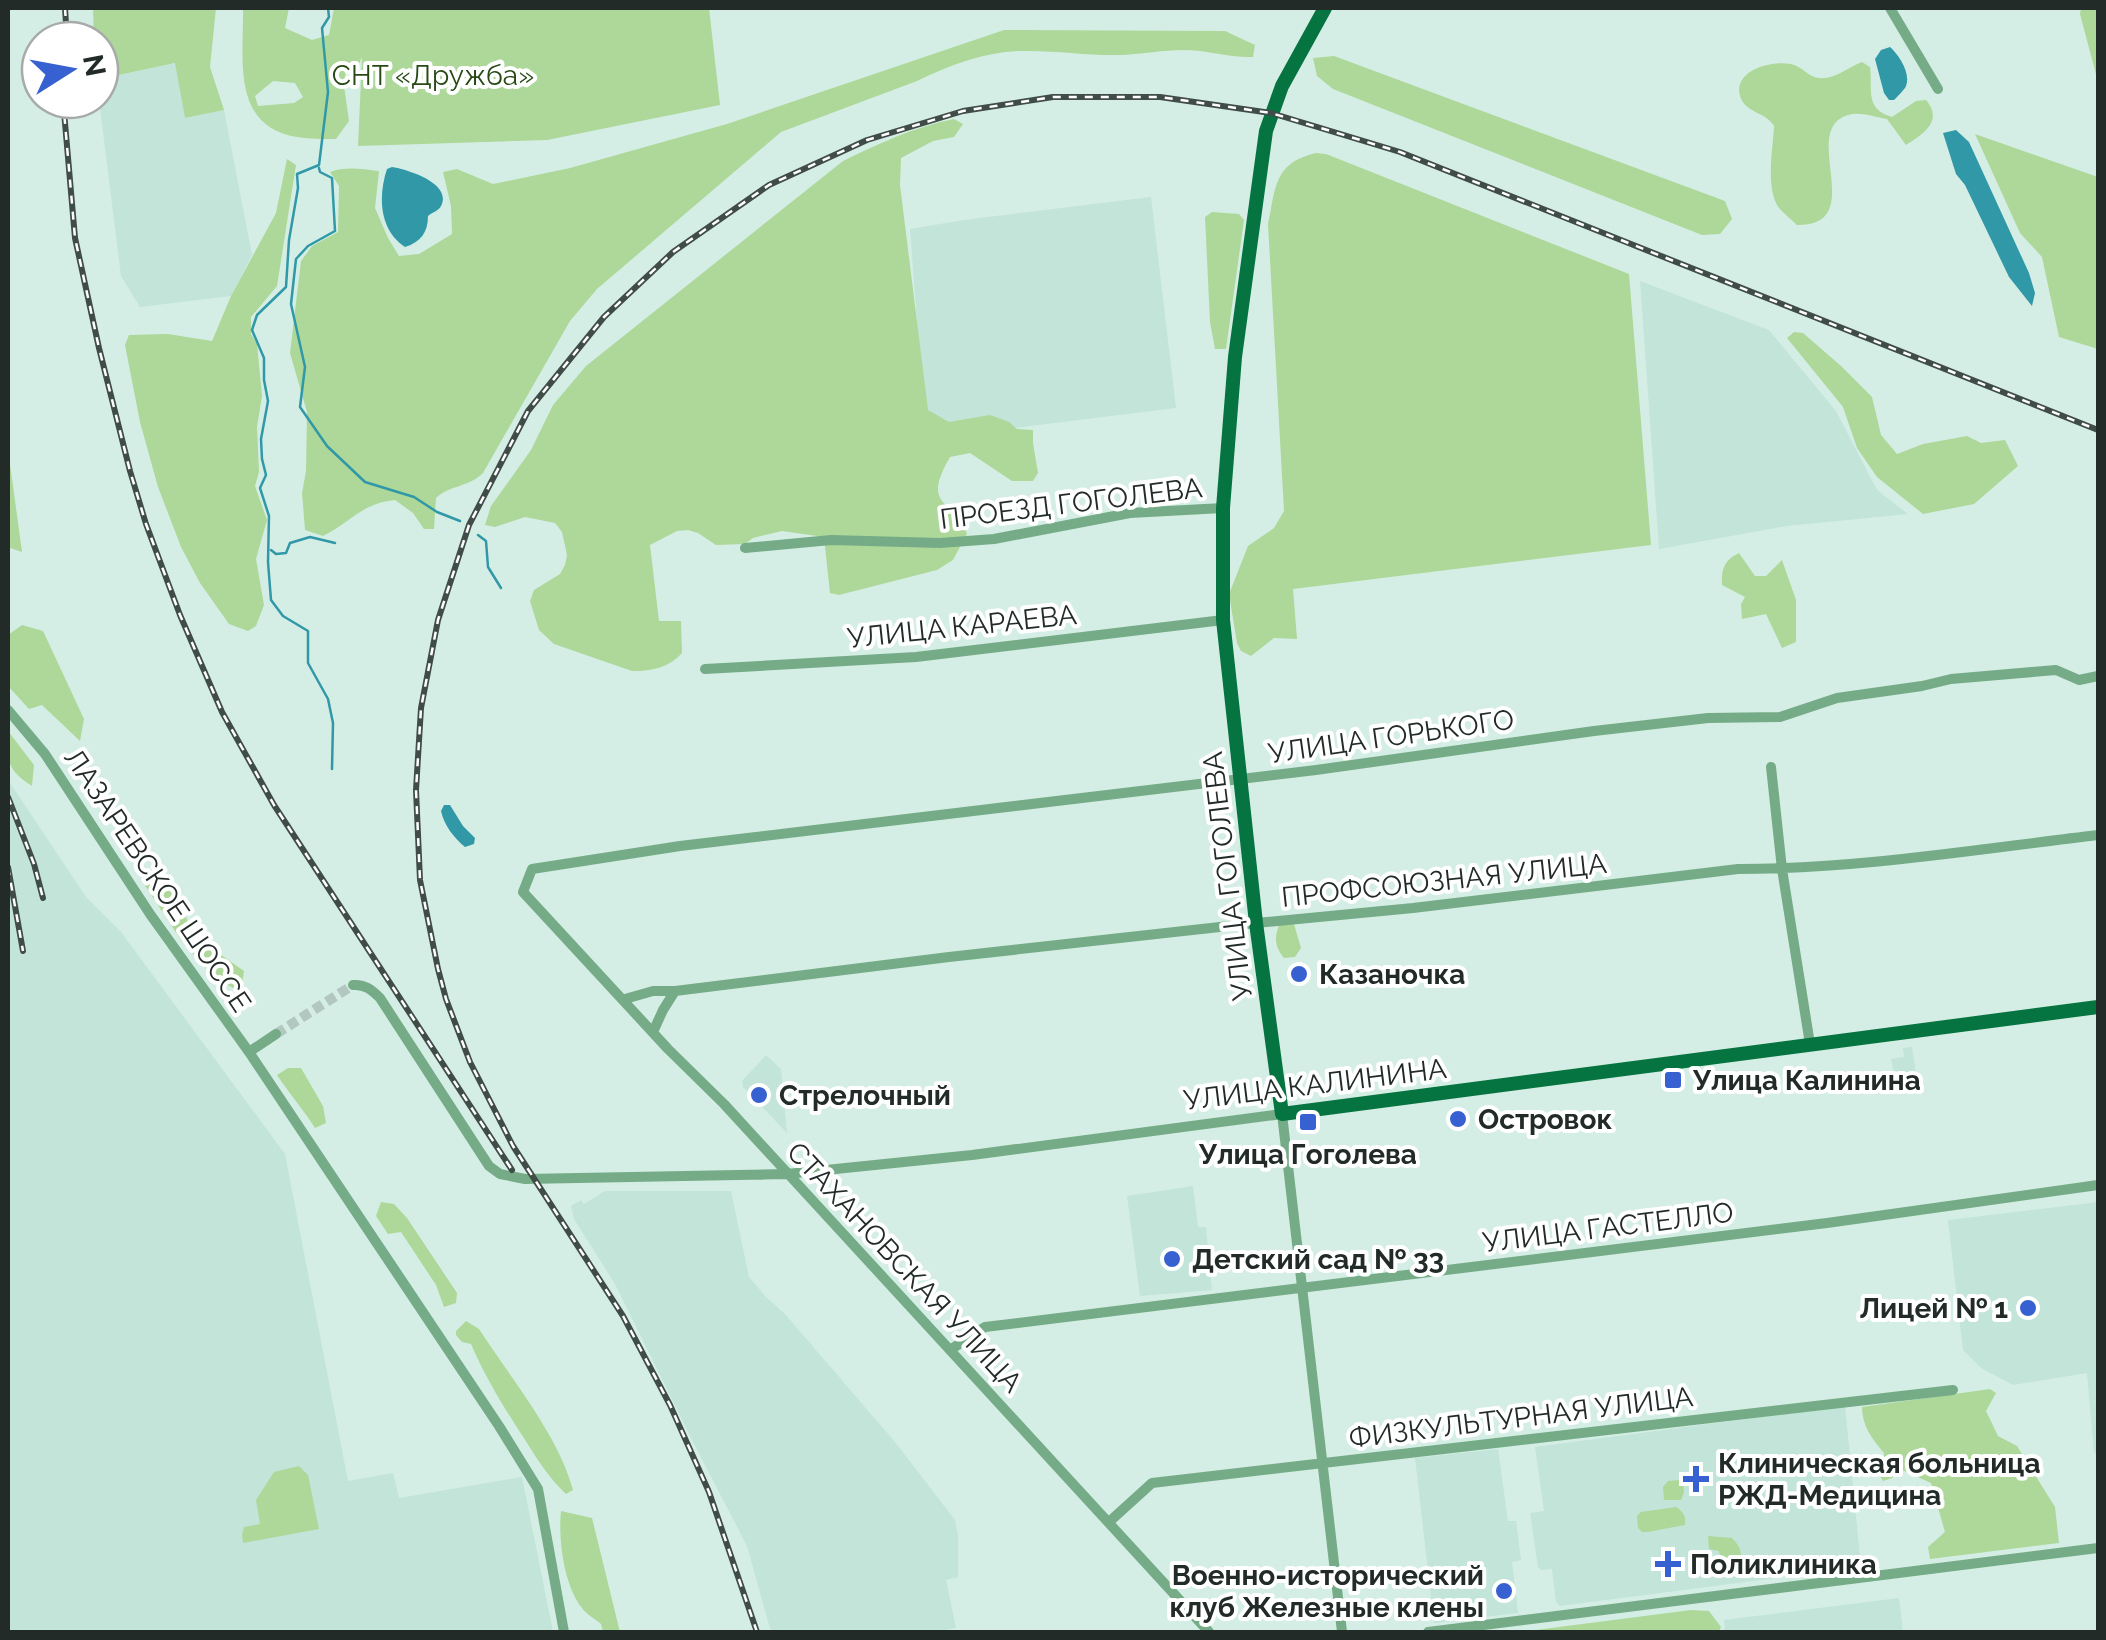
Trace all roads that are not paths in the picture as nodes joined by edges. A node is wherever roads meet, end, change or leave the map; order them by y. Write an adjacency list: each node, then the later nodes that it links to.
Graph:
1 (1325, 8): 4 (main road, УЛИЦА ГОГОЛЕВА)
2 (1890, 8): 3 (street)
3 (1938, 89)
4 (1222, 508): 5 (street, ПРОЕЗД ГОГОЛЕВА); 6 (main road, УЛИЦА ГОГОЛЕВА)
5 (745, 548)
6 (1224, 620): 7 (street, УЛИЦА КАРАЕВА); 12 (main road, УЛИЦА ГОГОЛЕВА)
7 (705, 669)
8 (2098, 677): 9 (street); 12 (street, УЛИЦА ГОРЬКОГО)
9 (2098, 692)
10 (8, 710): 24 (street, ЛАЗАРЕВСКОЕ ШОССЕ)
11 (1770, 766): 14 (street)
12 (1240, 779): 15 (street, УЛИЦА ГОРЬКОГО); 16 (main road, УЛИЦА ГОГОЛЕВА)
13 (2098, 836): 14 (street, ПРОФСОЮЗНАЯ УЛИЦА)
14 (1782, 869): 16 (street, ПРОФСОЮЗНАЯ УЛИЦА); 23 (street)
15 (523, 892): 19 (street, СТАХАНОВСКАЯ УЛИЦА)
16 (1256, 923): 18 (street, ПРОФСОЮЗНАЯ УЛИЦА); 25 (main road, УЛИЦА ГОГОЛЕВА)
17 (353, 984): 26 (street, УЛИЦА КАЛИНИНА)
18 (676, 991): 19 (street, ПРОФСОЮЗНАЯ УЛИЦА); 21 (street)
19 (625, 999): 21 (street, СТАХАНОВСКАЯ УЛИЦА)
20 (2098, 1008): 23 (main road, УЛИЦА КАЛИНИНА)
21 (653, 1032): 26 (street, СТАХАНОВСКАЯ УЛИЦА)
22 (276, 1034): 24 (street, ЛАЗАРЕВСКОЕ ШОССЕ)
23 (1810, 1044): 25 (main road, УЛИЦА КАЛИНИНА)
24 (248, 1052): 34 (street)
25 (1282, 1114): 26 (street, УЛИЦА КАЛИНИНА); 28 (street, УЛИЦА ГОГОЛЕВА)
26 (787, 1174): 29 (street, СТАХАНОВСКАЯ УЛИЦА)
27 (2098, 1185): 28 (street, УЛИЦА ГАСТЕЛЛО)
28 (1302, 1288): 29 (street, УЛИЦА ГАСТЕЛЛО); 31 (street, УЛИЦА ГОГОЛЕВА)
29 (950, 1350): 32 (street, СТАХАНОВСКАЯ УЛИЦА)
30 (1954, 1390): 31 (street, ФИЗКУЛЬТУРНАЯ УЛИЦА)
31 (1322, 1464): 32 (street, ФИЗКУЛЬТУРНАЯ УЛИЦА); 36 (street, УЛИЦА ГОГОЛЕВА)
32 (1109, 1522): 35 (street, СТАХАНОВСКАЯ УЛИЦА)
33 (2098, 1548): 37 (street)
34 (564, 1632)
35 (1209, 1632)
36 (1342, 1632)
37 (1428, 1632)

